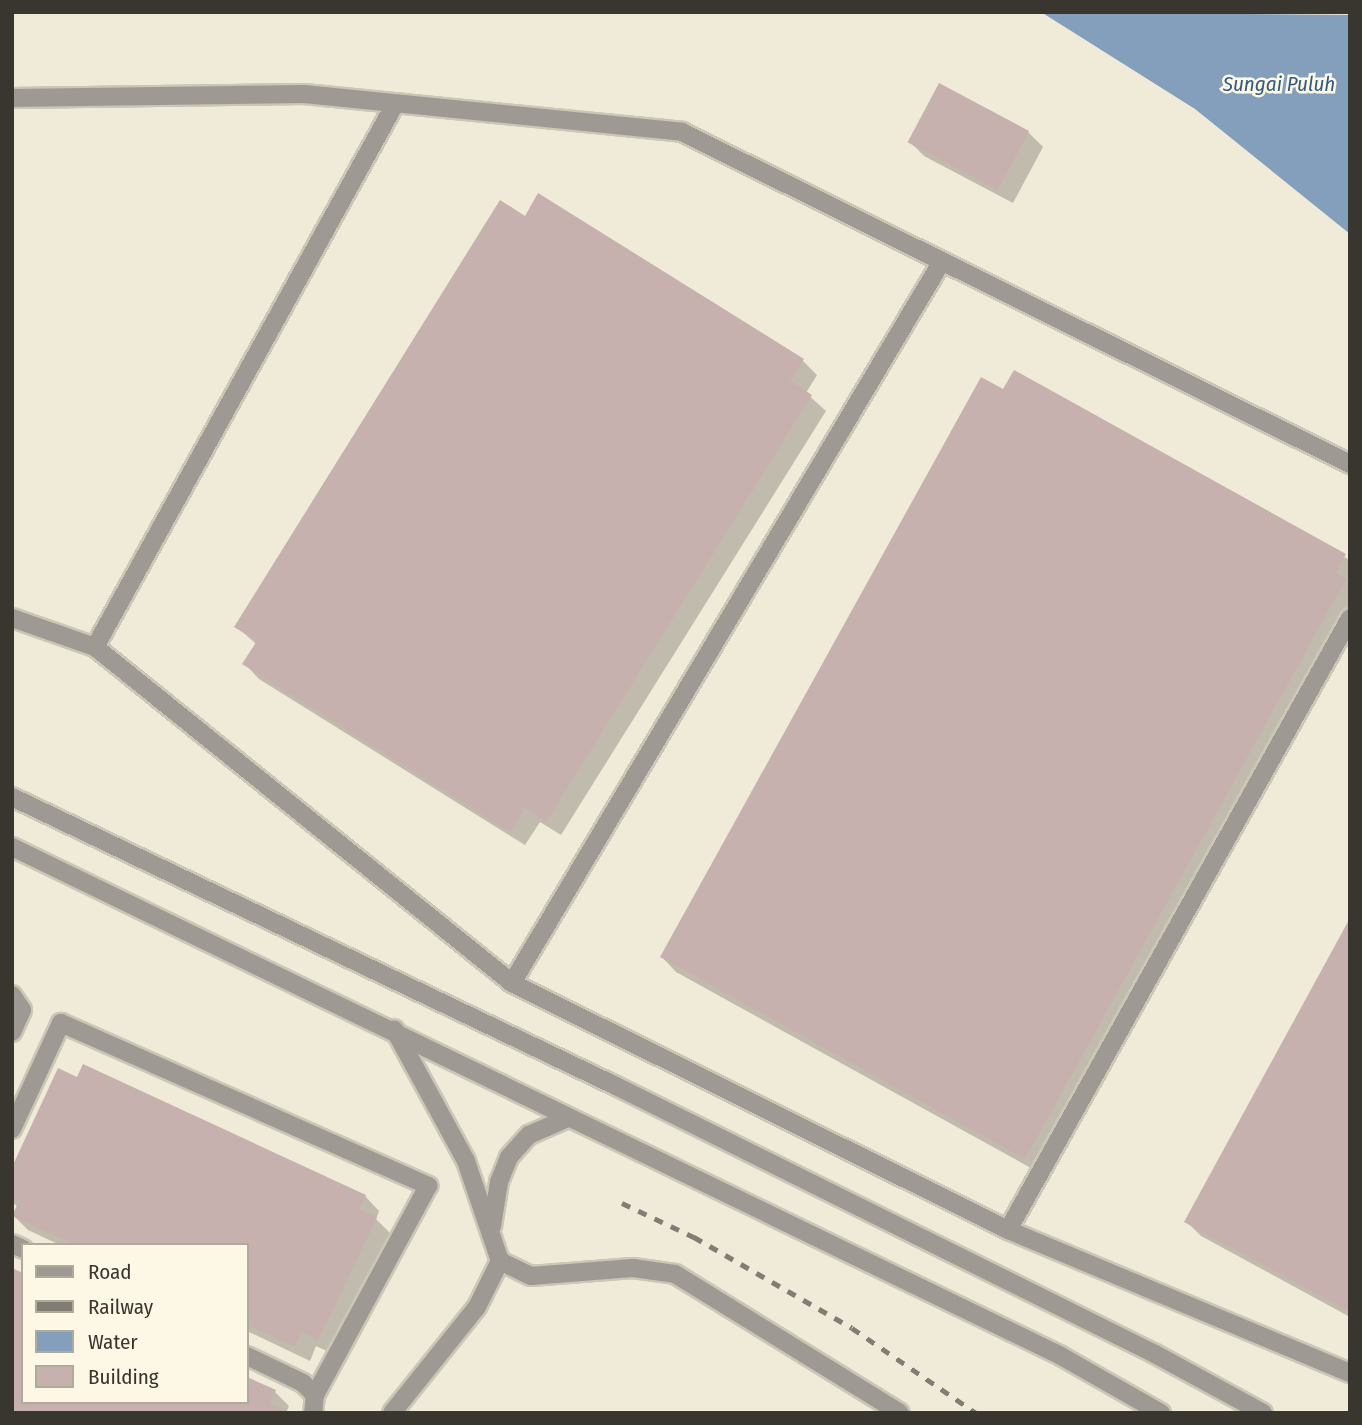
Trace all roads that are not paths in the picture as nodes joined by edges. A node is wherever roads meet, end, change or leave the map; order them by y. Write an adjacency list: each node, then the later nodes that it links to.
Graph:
1 (12, 98): 2 (street)
2 (395, 104): 3 (street); 7 (street)
3 (942, 261): 4 (street); 10 (street)
4 (1350, 464)
5 (12, 618): 7 (street)
6 (1350, 618): 17 (street)
7 (95, 647): 10 (street)
8 (12, 797): 25 (street)
9 (12, 847): 12 (street)
10 (513, 983): 17 (street)
11 (12, 995): 13 (street)
12 (394, 1029): 14 (street); 16 (street)
13 (12, 1032)
14 (568, 1118): 16 (street); 24 (street)
15 (12, 1129): 21 (street)
16 (492, 1228): 18 (street)
17 (1008, 1230): 20 (street)
18 (500, 1261): 22 (street); 23 (street)
19 (248, 1356): 21 (street)
20 (1350, 1373)
21 (314, 1404)
22 (392, 1413)
23 (900, 1413)
24 (1161, 1413)
25 (1263, 1413)

